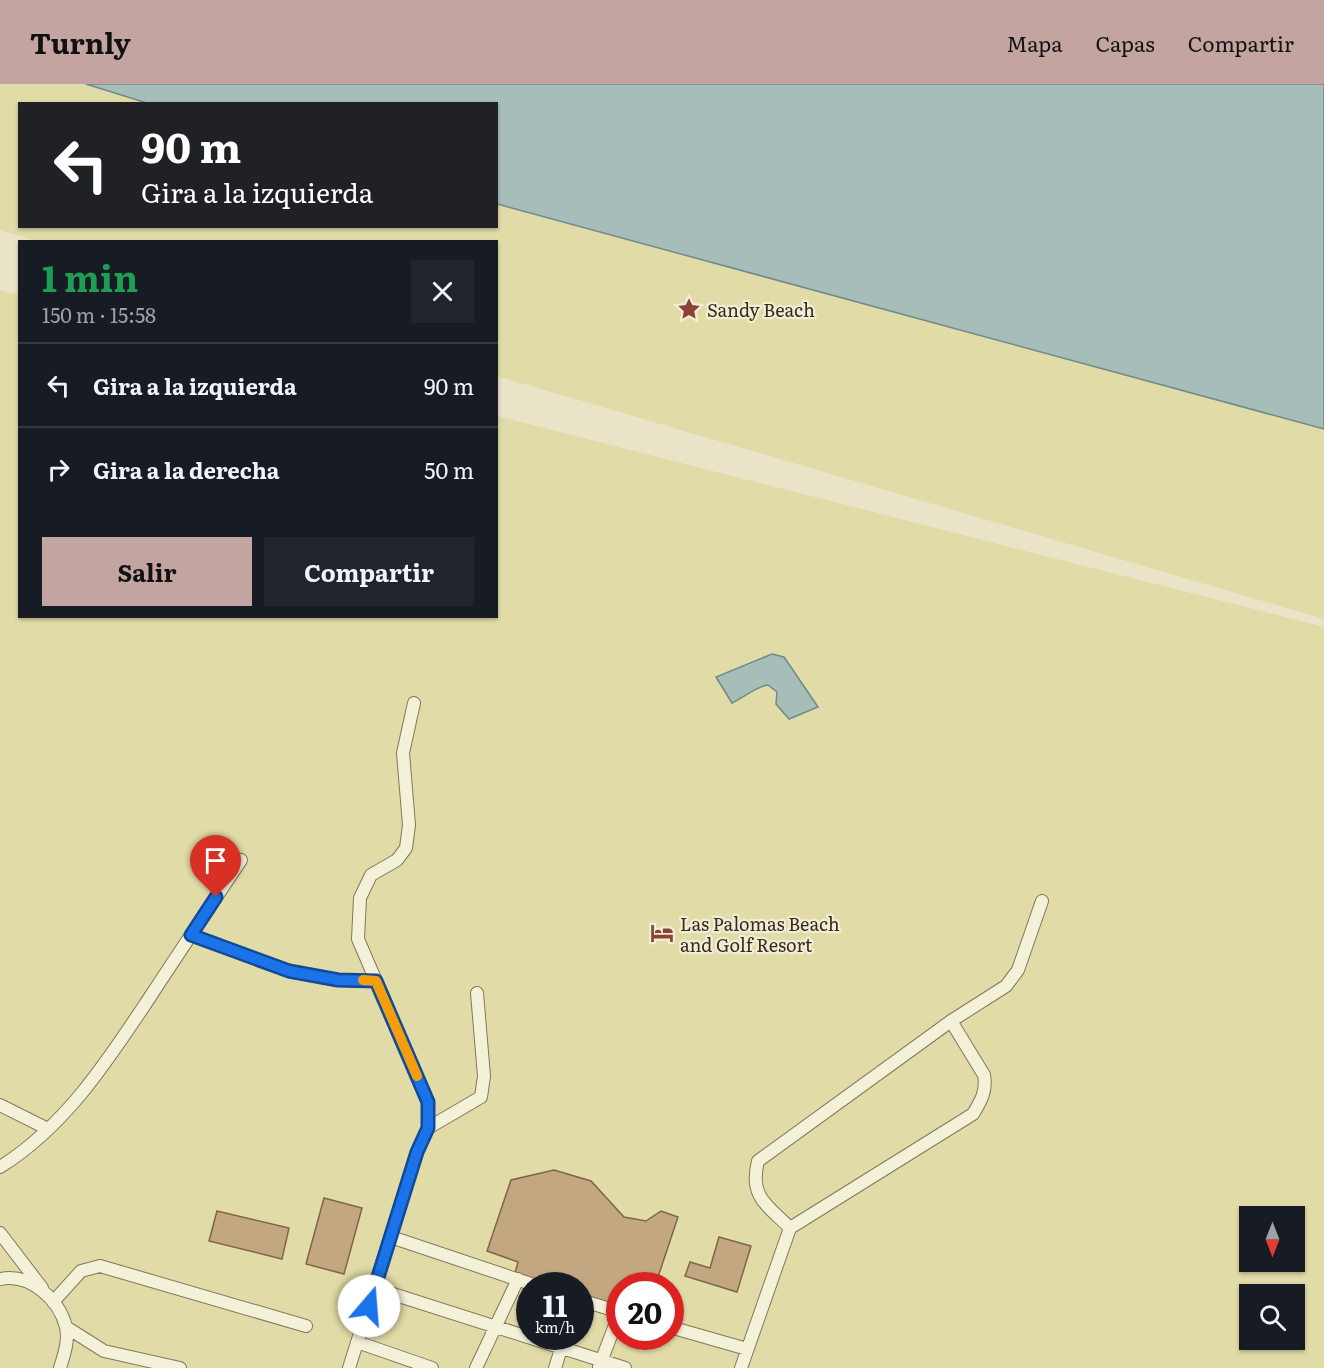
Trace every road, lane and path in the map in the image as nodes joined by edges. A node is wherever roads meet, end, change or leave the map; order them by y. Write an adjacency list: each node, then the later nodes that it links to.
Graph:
1 (414, 703): 5 (lane)
2 (241, 860): 4 (lane)
3 (1042, 901): 7 (lane)
4 (191, 935): 5 (lane); 10 (lane)
5 (376, 981): 9 (lane)
6 (477, 993): 9 (lane)
7 (951, 1021): 12 (lane); 12 (lane)
8 (0, 1105): 10 (lane)
9 (428, 1128): 14 (lane)
10 (48, 1129): 11 (lane)
11 (0, 1167)
12 (790, 1228): 28 (lane)
13 (0, 1233): 19 (lane)
14 (392, 1237): 15 (lane); 18 (lane)
15 (516, 1278)
16 (0, 1279): 19 (lane)
17 (516, 1283): 21 (lane)
18 (374, 1288): 21 (lane); 26 (lane)
19 (44, 1291): 20 (lane)
20 (53, 1302): 22 (lane); 23 (lane)
21 (495, 1325): 25 (lane); 36 (lane)
22 (306, 1326)
23 (66, 1327): 32 (lane); 33 (lane)
24 (684, 1331): 28 (lane)
25 (516, 1333)
26 (357, 1342): 34 (lane); 35 (lane)
27 (606, 1348): 31 (lane)
28 (747, 1349): 39 (lane)
29 (561, 1350): 37 (lane)
30 (564, 1350): 31 (lane)
31 (600, 1364): 38 (lane)
32 (60, 1368)
33 (180, 1368)
34 (349, 1368)
35 (432, 1368)
36 (476, 1368)
37 (555, 1368)
38 (625, 1368)
39 (741, 1368)

